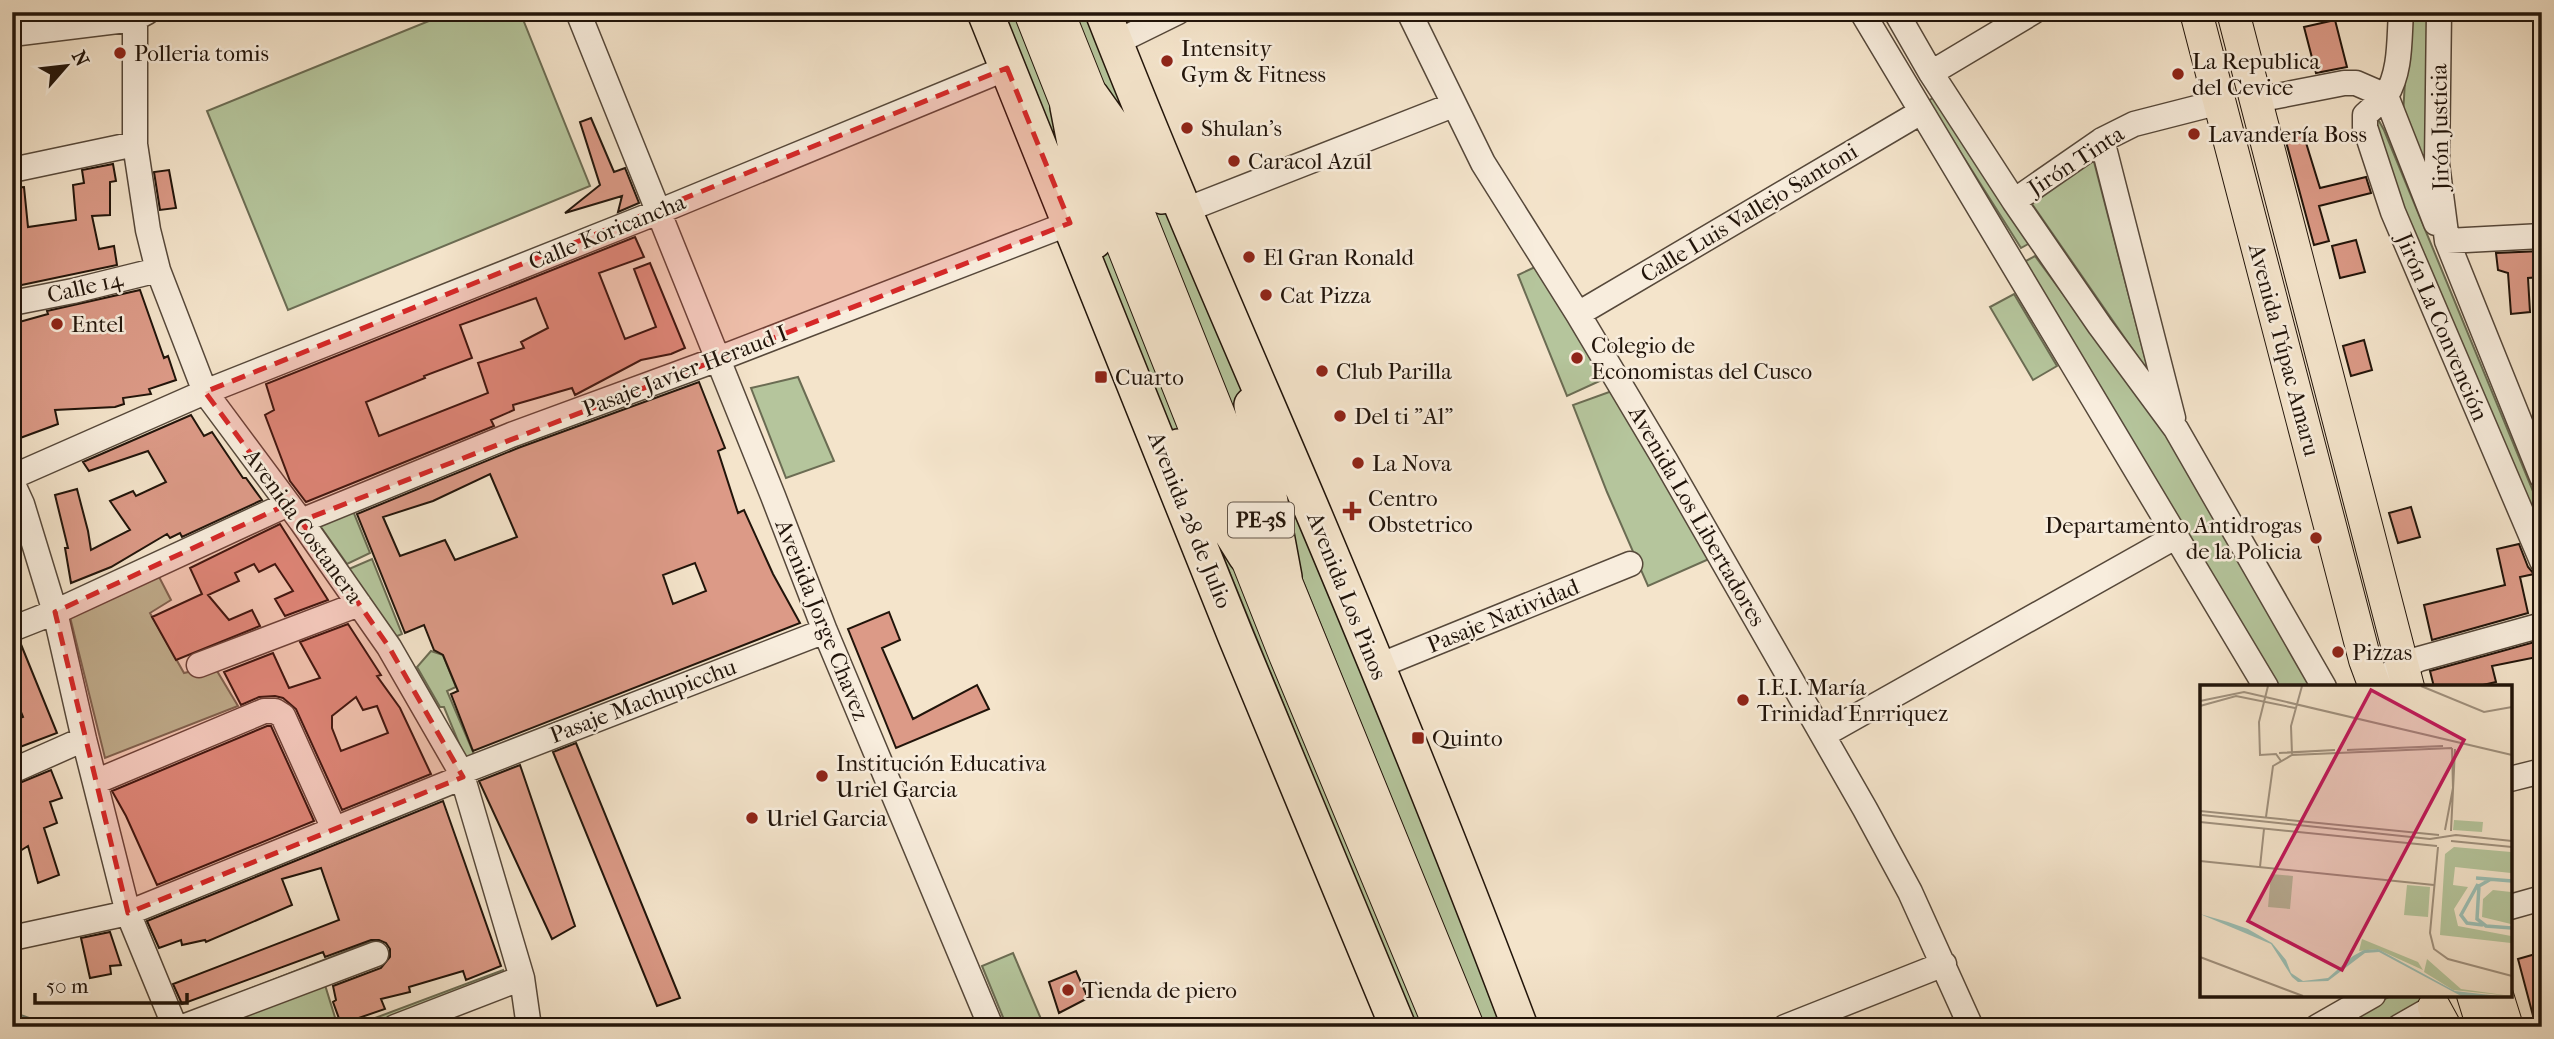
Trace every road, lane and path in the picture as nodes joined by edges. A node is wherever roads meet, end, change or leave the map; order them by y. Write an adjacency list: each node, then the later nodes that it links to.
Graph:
1 (578, 12): 31 (street, Avenida Jorge Chavez)
2 (985, 12): 18 (highway, Avenida 28 de Julio)
3 (1030, 12): 22 (main road, Avenida 28 de Julio / PE-3S)
4 (1058, 12): 22 (main road, Avenida 28 de Julio / PE-3S)
5 (1178, 12): 16 (street)
6 (1409, 12): 38 (street, Avenida Los Libertadores)
7 (1862, 12): 25 (street)
8 (1896, 12): 19 (street)
9 (2033, 12): 19 (street)
10 (2196, 12): 23 (main road, Avenida Túpac Amaru)
11 (2233, 12): 60 (main road, Avenida Túpac Amaru)
12 (2244, 12): 21 (street)
13 (2401, 12): 20 (street, Jirón La Convención)
14 (2439, 12): 34 (street, Jirón Justicia)
15 (139, 14): 17 (street); 27 (street, Avenida Costanera)
16 (1110, 28): 30 (highway, Avenida Los Pinos)
17 (12, 34)
18 (1007, 68): 31 (street, Calle Koricancha); 32 (highway, Avenida 28 de Julio)
19 (1931, 73): 29 (street)
20 (2386, 96): 21 (street); 34 (street, Jirón La Convención); 50 (street, Jirón La Convención)
21 (2267, 98): 60 (street)
22 (1079, 102): 36 (highway); 39 (highway); 49 (main road, Avenida 28 de Julio / PE-3S); 52 (main road, Avenida 28 de Julio / PE-3S)
23 (2220, 102): 26 (street, Jirón Tinta); 61 (main road, Avenida Túpac Amaru)
24 (1443, 109): 30 (street)
25 (1921, 112): 38 (street, Calle Luis Vallejo Santoni); 48 (street)
26 (2102, 140): 29 (street, Jirón Tinta); 44 (street)
27 (135, 144): 28 (street); 35 (street, Avenida Costanera)
28 (12, 170)
29 (2014, 201): 44 (street)
30 (1183, 211): 36 (highway, Avenida Los Pinos)
31 (658, 212): 41 (street, Avenida Jorge Chavez); 43 (street, Calle Koricancha)
32 (1070, 223): 39 (highway, Avenida 28 de Julio); 41 (street, Pasaje Javier Heraud I)
33 (2542, 236): 34 (street)
34 (2447, 241): 45 (street)
35 (158, 270): 37 (street, Calle 14); 43 (street, Avenida Costanera)
36 (1220, 296): 40 (highway, Avenida Los Pinos)
37 (12, 303)
38 (1578, 314): 64 (street, Avenida Los Libertadores)
39 (1109, 320): 42 (highway, Avenida 28 de Julio)
40 (1240, 344): 52 (highway); 59 (highway, Avenida Los Pinos)
41 (718, 359): 47 (street, Pasaje Javier Heraud I); 57 (street, Avenida Jorge Chavez)
42 (1136, 387): 49 (highway); 88 (highway, Avenida 28 de Julio)
43 (205, 392): 46 (street, Calle Koricancha); 47 (street, Avenida Costanera)
44 (2176, 429): 63 (street)
45 (2542, 477)
46 (12, 479): 54 (street)
47 (294, 513): 53 (street, Avenida Costanera); 54 (street, Pasaje Javier Heraud I)
48 (2175, 537): 62 (street); 64 (street)
49 (1246, 556): 89 (main road, Avenida 28 de Julio / PE-3S)
50 (2542, 561)
51 (1630, 564): 59 (street, Pasaje Natividad)
52 (1284, 577): 90 (main road, Avenida 28 de Julio / PE-3S)
53 (359, 604): 58 (street); 68 (street, Avenida Costanera)
54 (55, 612): 56 (street, Pasaje Javier Heraud I); 65 (street)
55 (2542, 625): 60 (street)
56 (12, 629)
57 (825, 631): 68 (street, Pasaje Machupicchu); 87 (street, Avenida Jorge Chavez)
58 (199, 665)
59 (1376, 667): 91 (highway, Avenida Los Pinos)
60 (2405, 677): 61 (street)
61 (2368, 682)
62 (2265, 685)
63 (2323, 685)
64 (1823, 735): 77 (street, Avenida Los Libertadores)
65 (84, 739): 66 (street); 70 (street)
66 (12, 771)
67 (2542, 771): 69 (street)
68 (462, 774): 71 (street, Pasaje Machupicchu); 78 (street, Avenida Costanera)
69 (2512, 778)
70 (95, 782): 71 (street); 74 (street)
71 (334, 829): 74 (street, Pasaje Machupicchu)
72 (2542, 898): 73 (street)
73 (2512, 906)
74 (128, 913): 75 (street, Pasaje Machupicchu); 83 (street)
75 (12, 938)
76 (376, 954): 84 (street)
77 (1944, 964): 92 (street); 93 (street, Avenida Los Libertadores)
78 (523, 978): 85 (street); 86 (street, Avenida Costanera)
79 (2370, 997): 94 (street)
80 (2474, 997): 96 (main road)
81 (2498, 997): 97 (main road)
82 (2437, 1014): 95 (street)
83 (174, 1027)
84 (183, 1027)
85 (395, 1027)
86 (529, 1027)
87 (991, 1027)
88 (1398, 1027)
89 (1440, 1027)
90 (1468, 1027)
91 (1520, 1027)
92 (1785, 1027)
93 (1971, 1027)
94 (2317, 1027)
95 (2399, 1027)
96 (2483, 1027)
97 (2507, 1027)

